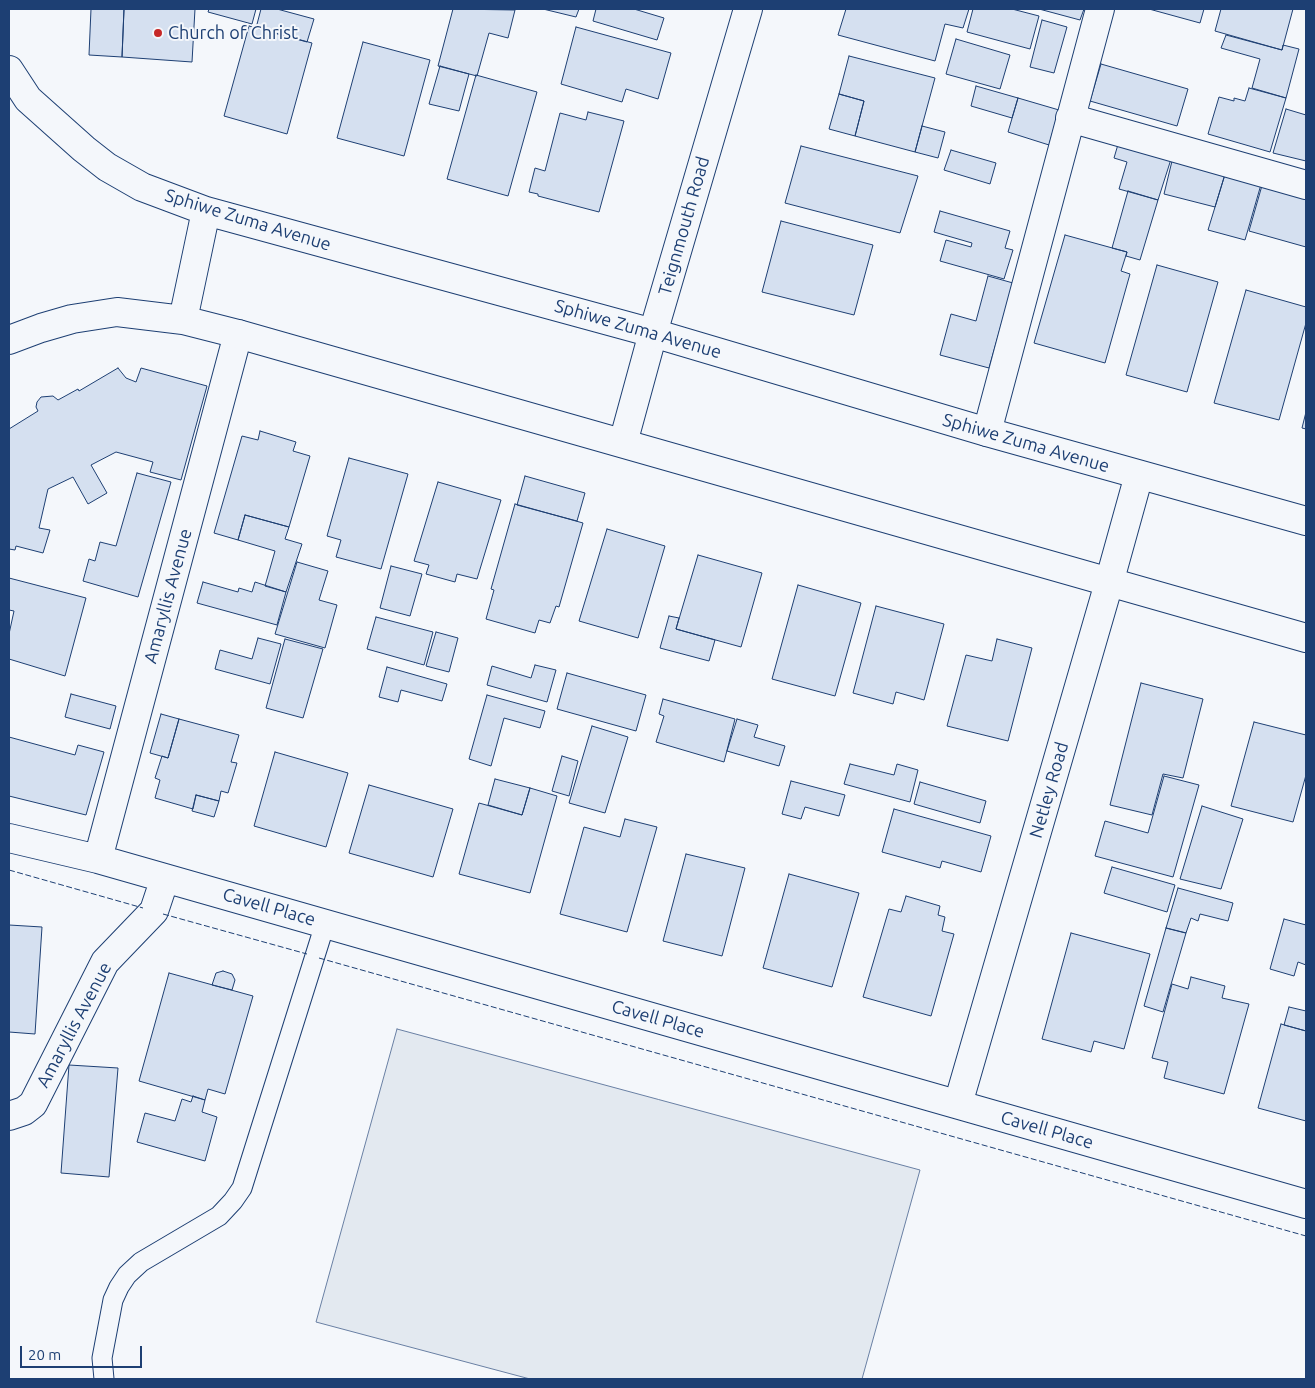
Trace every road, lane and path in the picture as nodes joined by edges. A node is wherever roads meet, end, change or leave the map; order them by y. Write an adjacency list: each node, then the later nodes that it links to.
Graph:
1 (748, 9): 8 (street, Teignmouth Road)
2 (1100, 9): 4 (street)
3 (9, 70): 6 (street, Sphiwe Zuma Avenue)
4 (1070, 118): 5 (street); 11 (street)
5 (1306, 184)
6 (206, 210): 7 (street); 8 (street, Sphiwe Zuma Avenue)
7 (183, 320): 9 (street); 10 (street)
8 (653, 333): 11 (street, Sphiwe Zuma Avenue); 12 (street, Teignmouth Road)
9 (238, 334): 12 (street); 18 (street, Amaryllis Avenue)
10 (9, 340)
11 (987, 432): 13 (street, Sphiwe Zuma Avenue)
12 (623, 444): 15 (street)
13 (1139, 475): 14 (street, Sphiwe Zuma Avenue); 15 (street, Netley Road)
14 (1306, 521)
15 (1109, 583): 16 (street); 21 (street, Netley Road)
16 (1306, 638)
17 (9, 838): 18 (street, Cavell Place)
18 (98, 859): 19 (street, Cavell Place)
19 (165, 878): 20 (street, Cavell Place); 22 (street, Amaryllis Avenue)
20 (324, 924): 21 (street, Cavell Place); 24 (lane)
21 (958, 1104): 23 (street, Cavell Place)
22 (9, 1116)
23 (1306, 1204)
24 (104, 1379)

